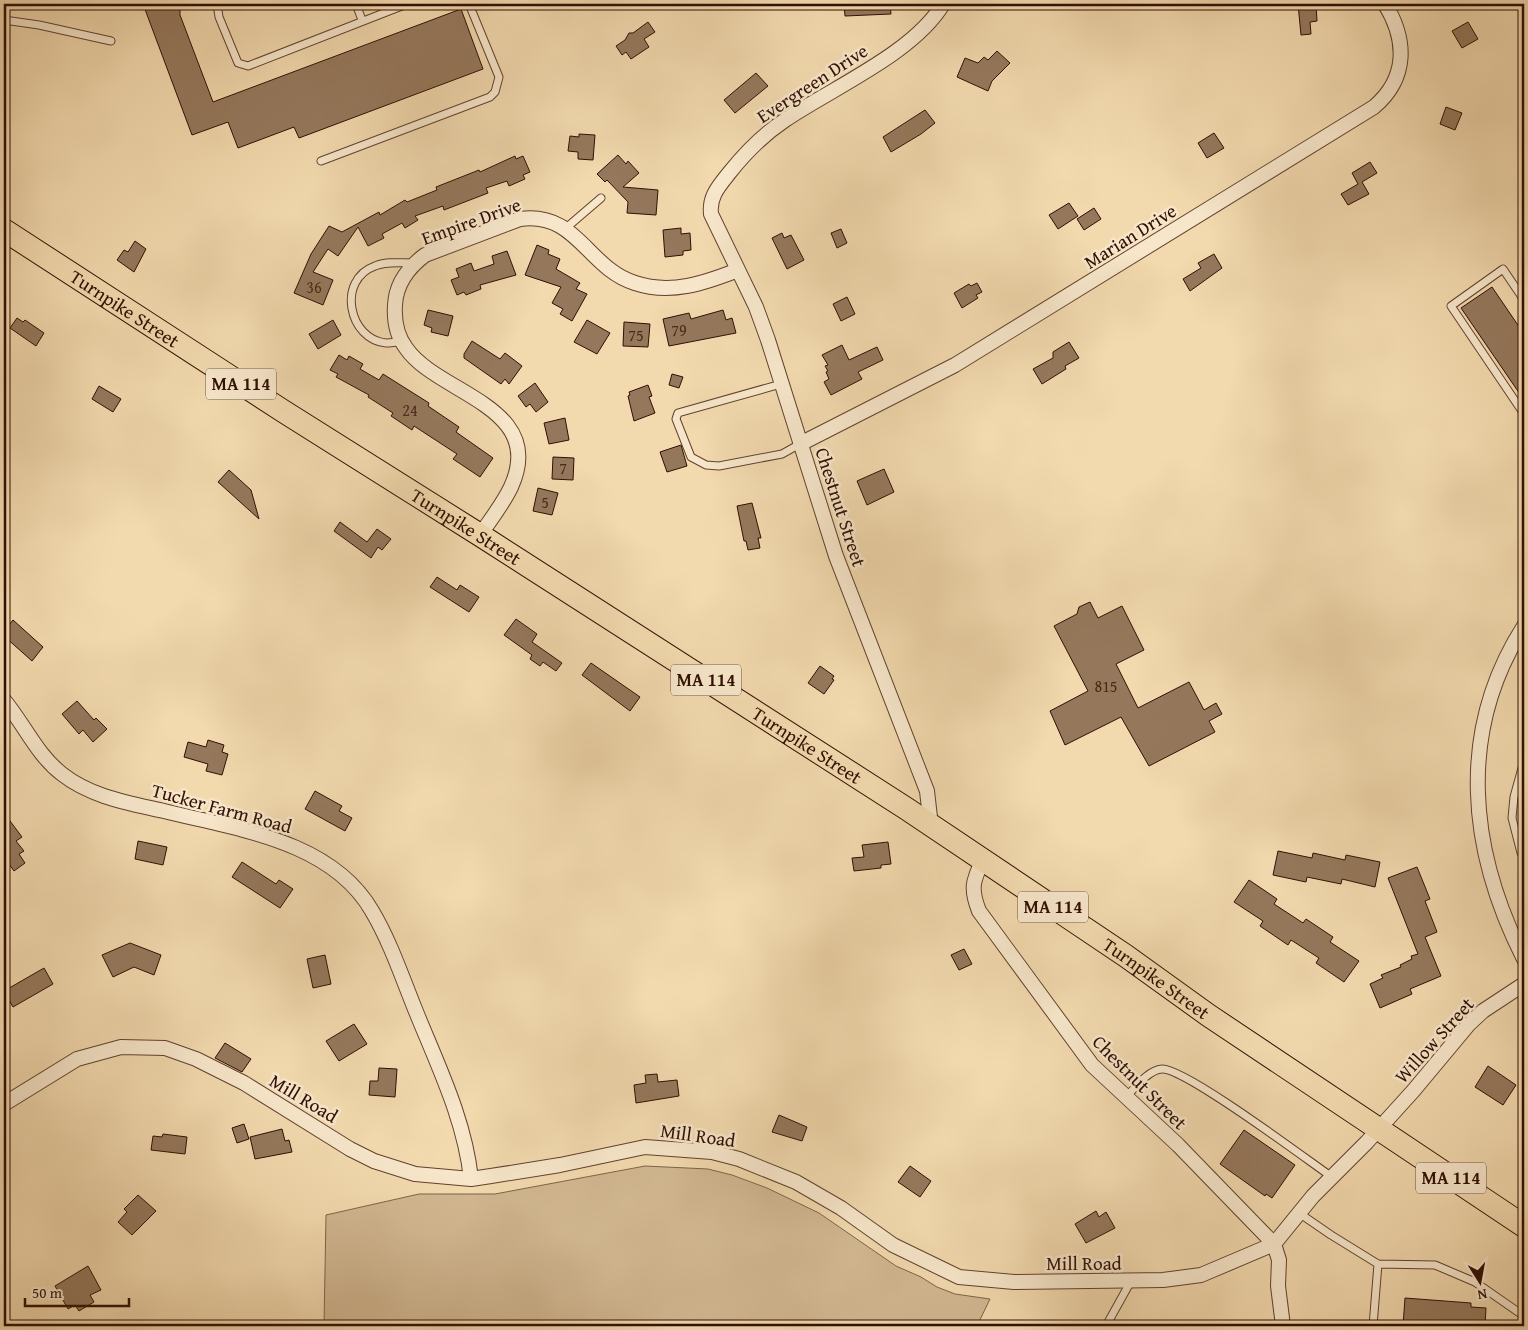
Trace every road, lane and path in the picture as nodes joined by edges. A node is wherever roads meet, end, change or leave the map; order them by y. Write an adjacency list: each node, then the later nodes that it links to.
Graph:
1 (217, 4): 8 (lane)
2 (356, 4): 8 (lane)
3 (407, 4): 8 (lane)
4 (469, 4): 10 (lane)
5 (943, 4): 12 (street, Evergreen Drive)
6 (1385, 4): 21 (street, Marian Drive)
7 (4, 20): 9 (lane)
8 (362, 20)
9 (111, 41)
10 (321, 161)
11 (601, 198): 13 (lane)
12 (709, 202): 16 (street, Chestnut Street)
13 (566, 228): 15 (street, Empire Drive); 16 (street, Empire Drive)
14 (4, 230): 22 (highway, Turnpike Street / MA 114)
15 (414, 263): 18 (street, Empire Drive); 18 (lane)
16 (738, 270): 19 (street, Chestnut Street)
17 (1524, 300): 20 (lane)
18 (402, 341): 22 (street, Empire Drive)
19 (781, 384): 21 (street, Chestnut Street); 21 (lane)
20 (1524, 414)
21 (800, 444): 27 (street, Chestnut Street)
22 (480, 535): 27 (highway, Turnpike Street / MA 114)
23 (1524, 626): 24 (street)
24 (1520, 644): 30 (street)
25 (4, 700): 36 (street, Tucker Farm Road)
26 (1524, 761): 28 (lane)
27 (931, 826): 29 (highway, Turnpike Street / MA 114)
28 (1521, 853)
29 (983, 859): 32 (street, Chestnut Street); 34 (highway, Turnpike Street / MA 114)
30 (1524, 959)
31 (1524, 984): 34 (street, Willow Street)
32 (1126, 1097): 35 (lane); 39 (street, Chestnut Street)
33 (4, 1104): 36 (street, Mill Road)
34 (1378, 1130): 35 (street, Mill Road); 38 (highway, Turnpike Street / MA 114)
35 (1333, 1177): 37 (street, Mill Road)
36 (471, 1179): 41 (street, Mill Road)
37 (1299, 1213): 39 (street, Mill Road); 40 (lane)
38 (1524, 1226)
39 (1274, 1244): 41 (street, Mill Road); 44 (street)
40 (1378, 1264): 42 (lane); 45 (lane)
41 (1131, 1281): 43 (lane)
42 (1524, 1316)
43 (1106, 1326)
44 (1283, 1326)
45 (1373, 1326)

